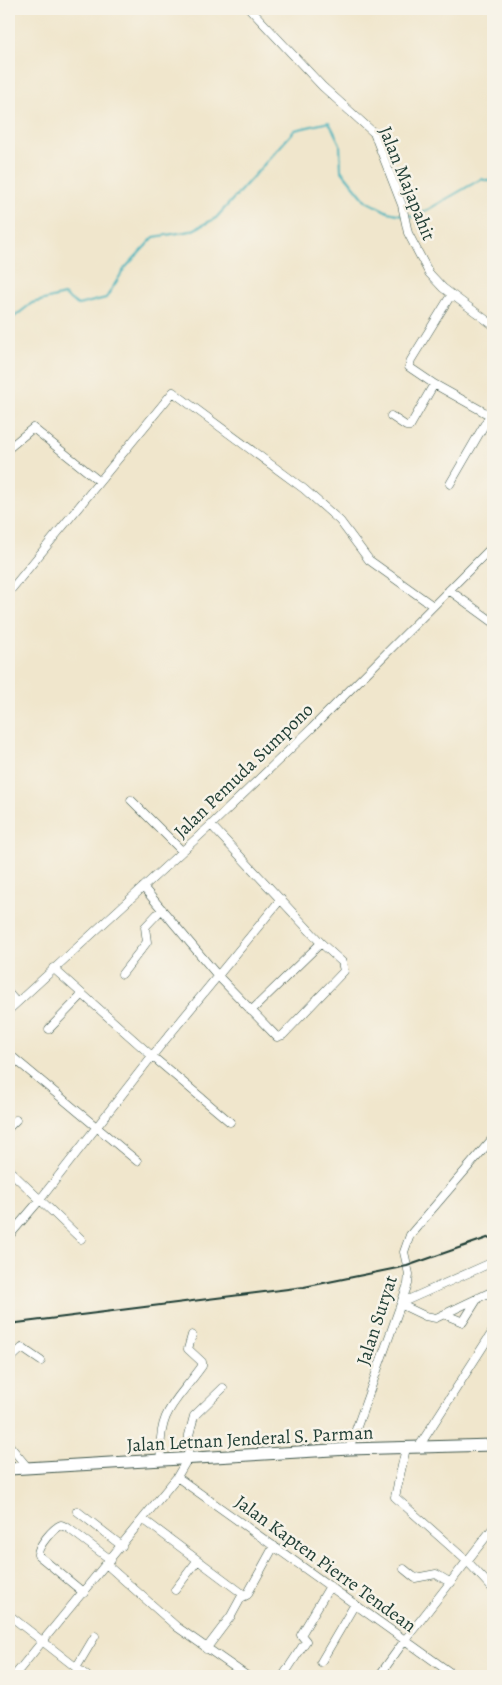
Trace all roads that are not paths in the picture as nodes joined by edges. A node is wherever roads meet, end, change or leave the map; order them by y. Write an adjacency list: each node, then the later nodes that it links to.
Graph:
1 (250, 9): 2 (street, Jalan Majapahit)
2 (451, 295): 3 (street, Jalan Majapahit); 4 (street)
3 (493, 325)
4 (434, 384): 5 (street); 6 (street)
5 (391, 416)
6 (492, 416): 9 (street)
7 (9, 448): 8 (street)
8 (99, 481): 12 (street); 13 (street)
9 (450, 484)
10 (493, 546): 11 (street, Jalan Pemuda Sumpono)
11 (449, 590): 13 (street, Jalan Pemuda Sumpono); 14 (street)
12 (9, 592)
13 (433, 606): 16 (street, Jalan Pemuda Sumpono)
14 (493, 622)
15 (132, 800): 17 (street)
16 (211, 824): 17 (street, Jalan Pemuda Sumpono); 19 (street)
17 (182, 852): 18 (street, Jalan Pemuda Sumpono)
18 (143, 887): 20 (street); 22 (street, Jalan Pemuda Sumpono)
19 (281, 899): 21 (street); 24 (street)
20 (162, 909): 23 (street); 24 (street)
21 (321, 943): 29 (street); 29 (street)
22 (53, 968): 26 (street); 27 (street, Jalan Pemuda Sumpono)
23 (122, 974)
24 (218, 976): 29 (street); 32 (street)
25 (9, 994): 27 (street)
26 (82, 995): 30 (street); 32 (street)
27 (16, 1002): 28 (street, Jalan Pemuda Sumpono)
28 (9, 1010)
29 (251, 1011)
30 (49, 1029)
31 (9, 1054): 36 (street)
32 (152, 1056): 34 (street); 36 (street)
33 (16, 1120): 35 (street)
34 (230, 1122)
35 (9, 1127)
36 (95, 1128): 38 (street); 40 (street)
37 (493, 1138): 46 (street, Jalan Suryat)
38 (137, 1161)
39 (9, 1170): 40 (street)
40 (40, 1201): 41 (street); 42 (street)
41 (9, 1236)
42 (81, 1239)
43 (493, 1262): 46 (street)
44 (493, 1291): 45 (street)
45 (478, 1298): 47 (street); 47 (street)
46 (402, 1304): 47 (street); 57 (street, Jalan Suryat)
47 (446, 1315)
48 (493, 1330): 56 (street)
49 (192, 1335): 59 (street)
50 (9, 1360): 51 (street)
51 (40, 1361)
52 (223, 1388): 58 (street)
53 (9, 1445): 60 (street)
54 (493, 1445): 56 (highway, Jalan Letnan Jenderal S. Parman)
55 (406, 1448): 56 (highway, Jalan Letnan Jenderal S. Parman); 57 (highway, Jalan Letnan Jenderal S. Parman); 69 (street)
56 (418, 1448)
57 (350, 1449): 58 (highway, Jalan Letnan Jenderal S. Parman)
58 (188, 1458): 59 (highway, Jalan Letnan Jenderal S. Parman); 62 (street)
59 (161, 1460): 60 (highway, Jalan Letnan Jenderal S. Parman)
60 (28, 1468): 61 (highway, Jalan Letnan Jenderal S. Parman)
61 (9, 1469)
62 (177, 1477): 64 (street); 67 (street, Jalan Kapten Pierre Tendean)
63 (77, 1512): 66 (street)
64 (143, 1519): 66 (street); 68 (street)
65 (493, 1528): 69 (street)
66 (122, 1546): 70 (street)
67 (274, 1546): 73 (street, Jalan Kapten Pierre Tendean); 77 (street)
68 (197, 1560): 75 (street); 77 (street)
69 (468, 1562): 72 (street); 74 (street)
70 (109, 1563): 76 (street); 76 (street); 83 (street)
71 (404, 1569): 72 (street)
72 (451, 1583): 81 (street)
73 (330, 1586): 78 (street, Jalan Kapten Pierre Tendean); 89 (street)
74 (493, 1589)
75 (174, 1590)
76 (84, 1592): 82 (street)
77 (243, 1597): 83 (street)
78 (355, 1604): 81 (street, Jalan Kapten Pierre Tendean); 84 (street)
79 (9, 1615): 82 (street)
80 (95, 1636): 85 (street)
81 (405, 1640): 90 (street); 91 (street, Jalan Kapten Pierre Tendean)
82 (42, 1642): 85 (street); 86 (street)
83 (206, 1649): 88 (street)
84 (321, 1662)
85 (76, 1668): 87 (street)
86 (14, 1676)
87 (87, 1676)
88 (246, 1676)
89 (283, 1676)
90 (379, 1676)
91 (455, 1676)

